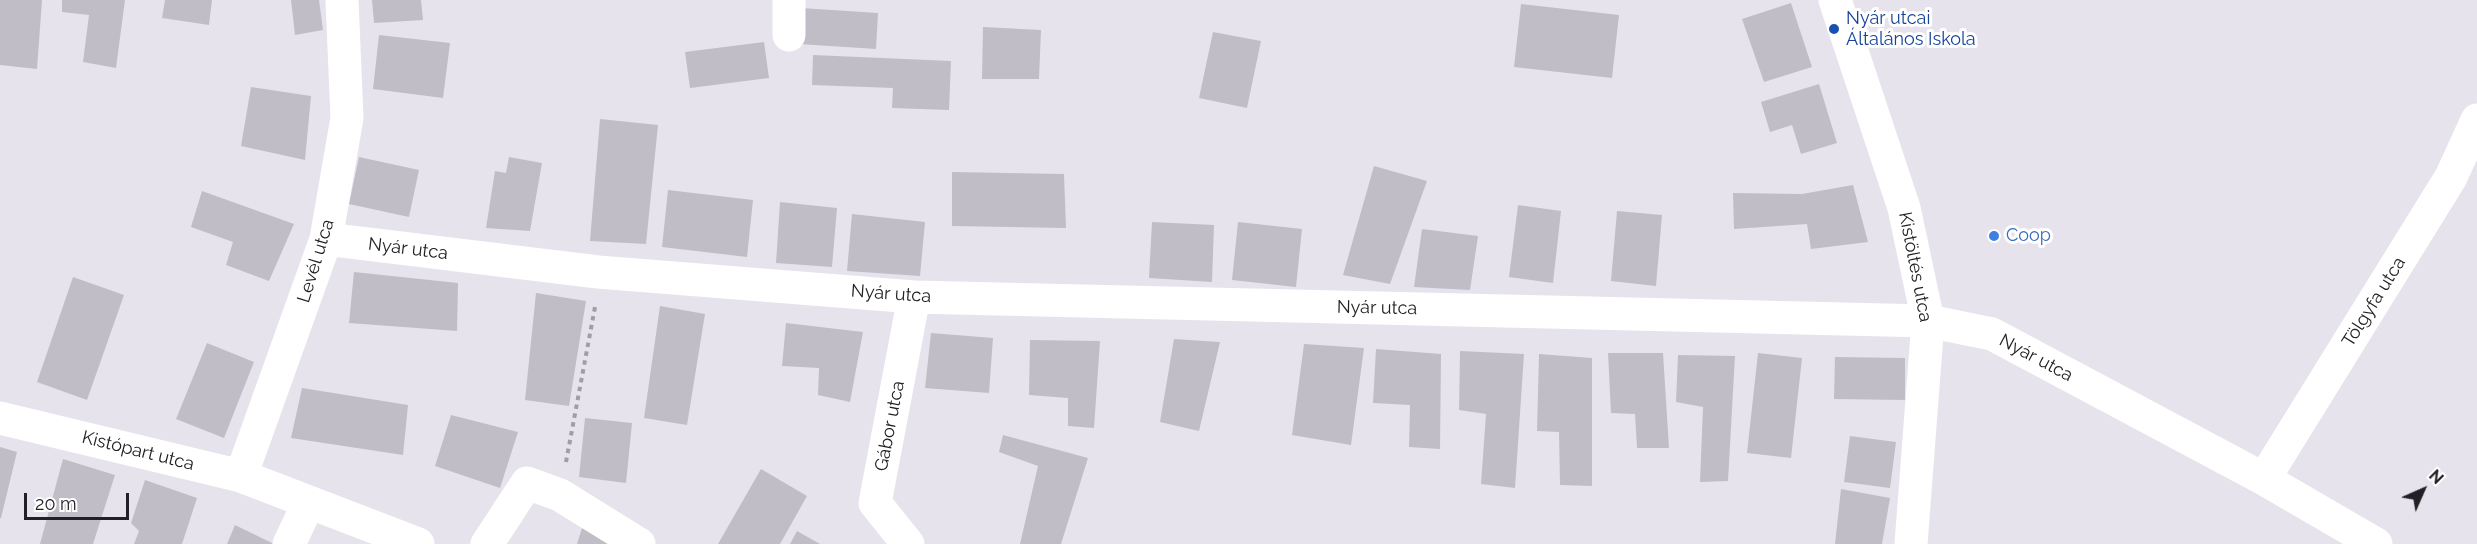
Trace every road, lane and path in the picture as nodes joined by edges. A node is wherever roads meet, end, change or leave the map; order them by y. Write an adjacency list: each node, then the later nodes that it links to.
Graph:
1 (342, 0): 7 (street, Levél utca)
2 (789, 0): 4 (street)
3 (1835, 0): 10 (street, Kistöltés utca)
4 (789, 35)
5 (2477, 120): 6 (street, Tölgyfa utca)
6 (2464, 180): 13 (street, Tölgyfa utca)
7 (326, 239): 8 (street, Nyár utca); 12 (street, Levél utca)
8 (598, 272): 9 (street, Nyár utca); 14 (path)
9 (914, 297): 10 (street, Nyár utca); 20 (street, Gábor utca)
10 (1928, 321): 13 (street, Nyár utca); 21 (street, Kistöltés utca)
11 (0, 418): 12 (street, Kistópart utca)
12 (241, 476): 15 (street, Kistópart utca)
13 (2264, 479): 22 (street, Nyár utca)
14 (560, 495): 18 (street); 19 (street)
15 (309, 502): 16 (street); 17 (street, Kistópart utca)
16 (289, 544)
17 (418, 544)
18 (487, 544)
19 (639, 544)
20 (908, 544)
21 (1911, 544)
22 (2376, 544)

